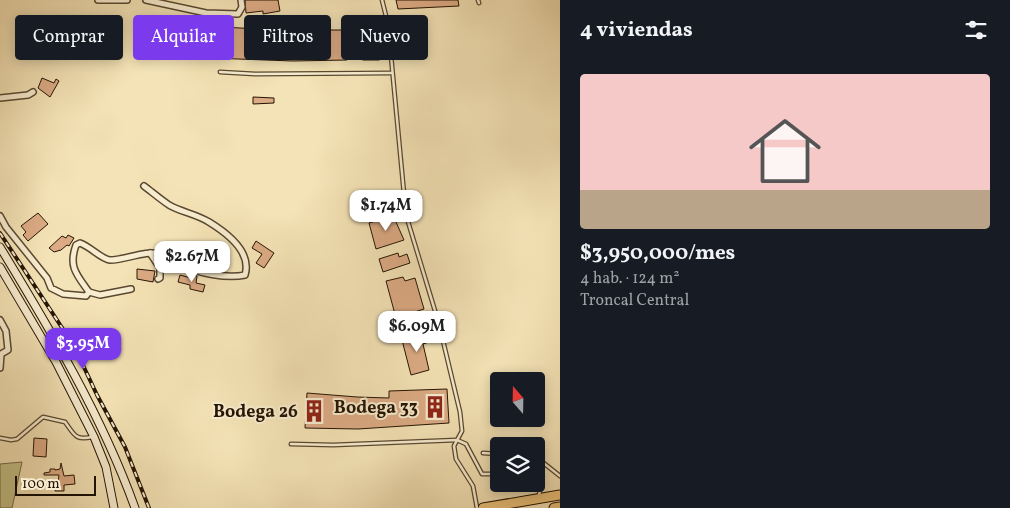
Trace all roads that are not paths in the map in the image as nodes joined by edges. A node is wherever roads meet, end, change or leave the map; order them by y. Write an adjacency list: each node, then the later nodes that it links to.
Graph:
1 (98, 0): 2 (street)
2 (127, 0)
3 (146, 0): 4 (street)
4 (241, 0)
5 (382, 0): 7 (lane)
6 (220, 72): 7 (lane)
7 (392, 73): 24 (lane)
8 (34, 92): 9 (street)
9 (0, 98)
10 (144, 186): 13 (street)
11 (0, 216): 17 (street)
12 (0, 248): 36 (main road)
13 (150, 253): 15 (street); 17 (street)
14 (0, 267): 22 (main road)
15 (158, 279)
16 (131, 289): 17 (street)
17 (89, 292)
18 (0, 320): 20 (street)
19 (0, 346): 20 (street)
20 (1, 354): 21 (street)
21 (0, 368)
22 (94, 437): 23 (lane); 35 (main road)
23 (0, 438)
24 (457, 440): 25 (lane); 29 (lane); 37 (lane)
25 (291, 444)
26 (483, 453): 27 (lane)
27 (490, 453)
28 (545, 464): 30 (lane)
29 (490, 474)
30 (560, 476)
31 (540, 492): 33 (lane)
32 (560, 495): 33 (highway)
33 (538, 499): 38 (highway)
34 (560, 507): 39 (highway)
35 (114, 508)
36 (135, 508)
37 (477, 508)
38 (483, 508)
39 (554, 508)

